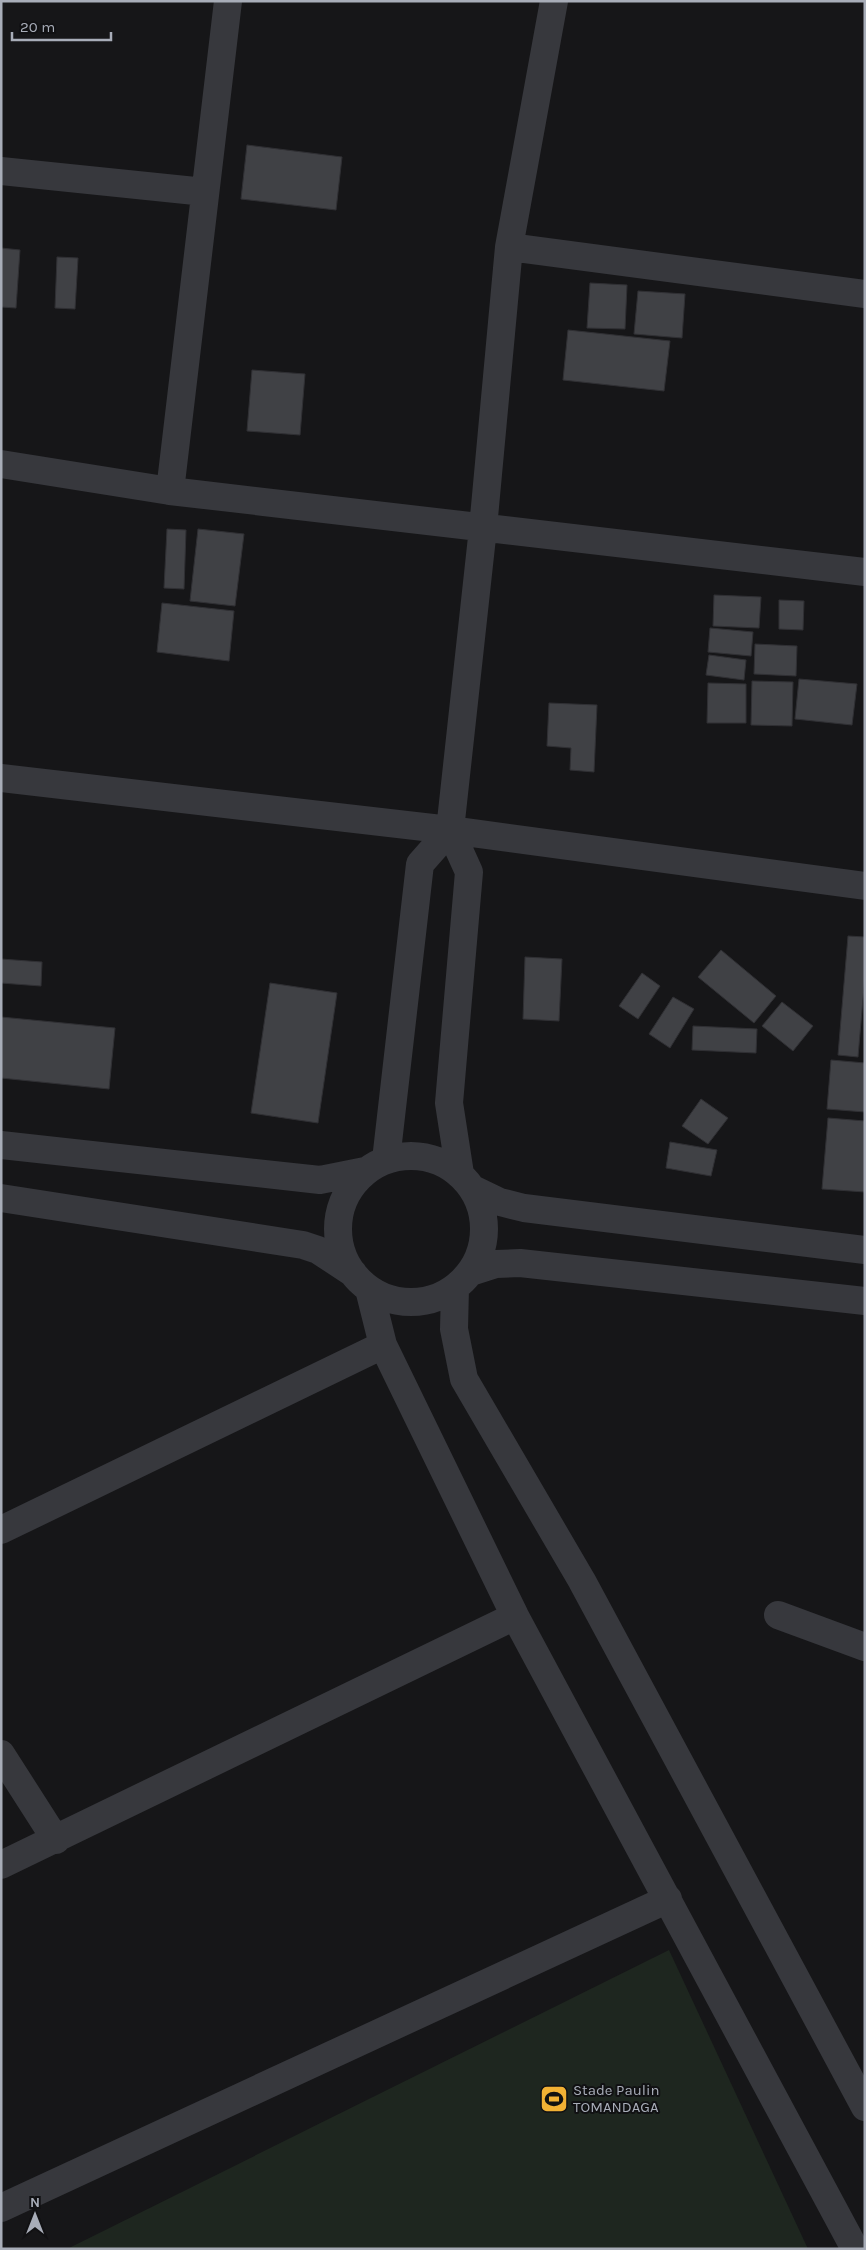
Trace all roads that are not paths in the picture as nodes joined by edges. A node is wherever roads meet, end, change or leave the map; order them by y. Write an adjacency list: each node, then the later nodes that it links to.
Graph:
1 (228, 1): 4 (street)
2 (554, 1): 5 (street)
3 (1, 172): 4 (street)
4 (205, 192): 8 (street)
5 (509, 247): 6 (street); 9 (street)
6 (865, 294)
7 (1, 464): 8 (street)
8 (170, 491): 9 (street)
9 (483, 528): 10 (street); 12 (street)
10 (865, 572)
11 (1, 778): 12 (street)
12 (450, 830): 13 (street); 15 (street); 16 (street)
13 (865, 886)
14 (1, 1145): 15 (street)
15 (375, 1166): 16 (street); 20 (street)
16 (467, 1182): 18 (street); 19 (street)
17 (1, 1198): 20 (street)
18 (865, 1250)
19 (463, 1280): 20 (street); 21 (street); 31 (street)
20 (361, 1281): 22 (street)
21 (865, 1301)
22 (383, 1346): 23 (street); 25 (street)
23 (1, 1530)
24 (778, 1615): 26 (street)
25 (515, 1616): 28 (street); 30 (street)
26 (865, 1647)
27 (1, 1754): 28 (street)
28 (56, 1840): 29 (street)
29 (1, 1865)
30 (668, 1899): 32 (street); 33 (street)
31 (865, 2107)
32 (1, 2208)
33 (856, 2249)

